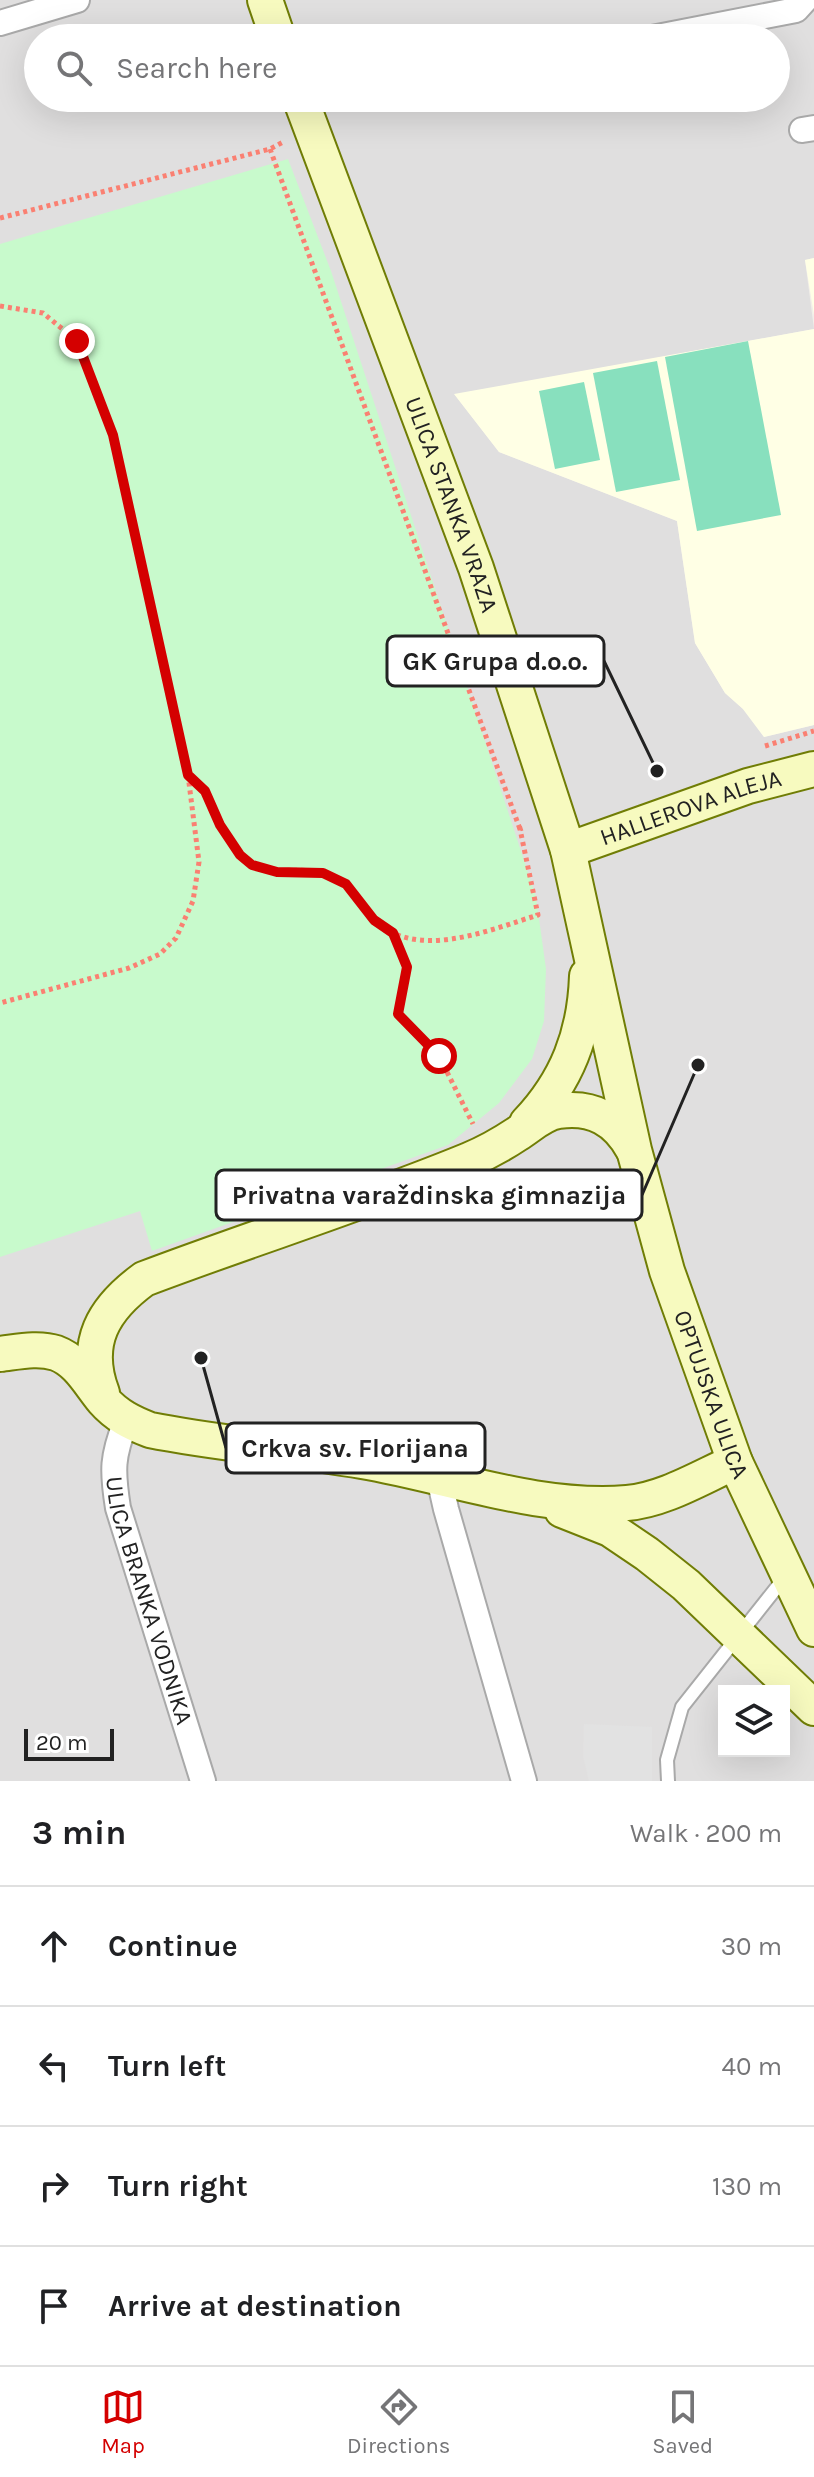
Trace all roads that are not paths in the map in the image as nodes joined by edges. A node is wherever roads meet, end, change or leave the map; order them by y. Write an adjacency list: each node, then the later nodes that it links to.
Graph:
1 (77, 0): 4 (street)
2 (265, 0): 5 (main road)
3 (805, 0): 6 (street)
4 (0, 23)
5 (273, 24)
6 (724, 24)
7 (305, 113): 9 (main road, ULICA STANKA VRAZA)
8 (814, 769): 9 (main road, HALLEROVA ALEJA)
9 (568, 850): 10 (main road, ULICA STANKA VRAZA)
10 (584, 916): 11 (main road, ULICA STANKA VRAZA); 12 (main road, ULICA STANKA VRAZA)
11 (516, 1135): 12 (main road); 14 (main road)
12 (634, 1150): 15 (main road, OPTUJSKA ULICA)
13 (0, 1354): 14 (main road)
14 (116, 1412): 16 (main road); 22 (street, ULICA BRANKA VODNIKA)
15 (735, 1462): 17 (main road); 18 (main road, OPTUJSKA ULICA)
16 (439, 1478): 17 (main road); 23 (street)
17 (516, 1495): 20 (main road)
18 (787, 1574): 19 (main road, OPTUJSKA ULICA); 20 (lane)
19 (814, 1629)
20 (737, 1635): 21 (main road); 24 (lane)
21 (814, 1708)
22 (203, 1781)
23 (524, 1781)
24 (668, 1781)

